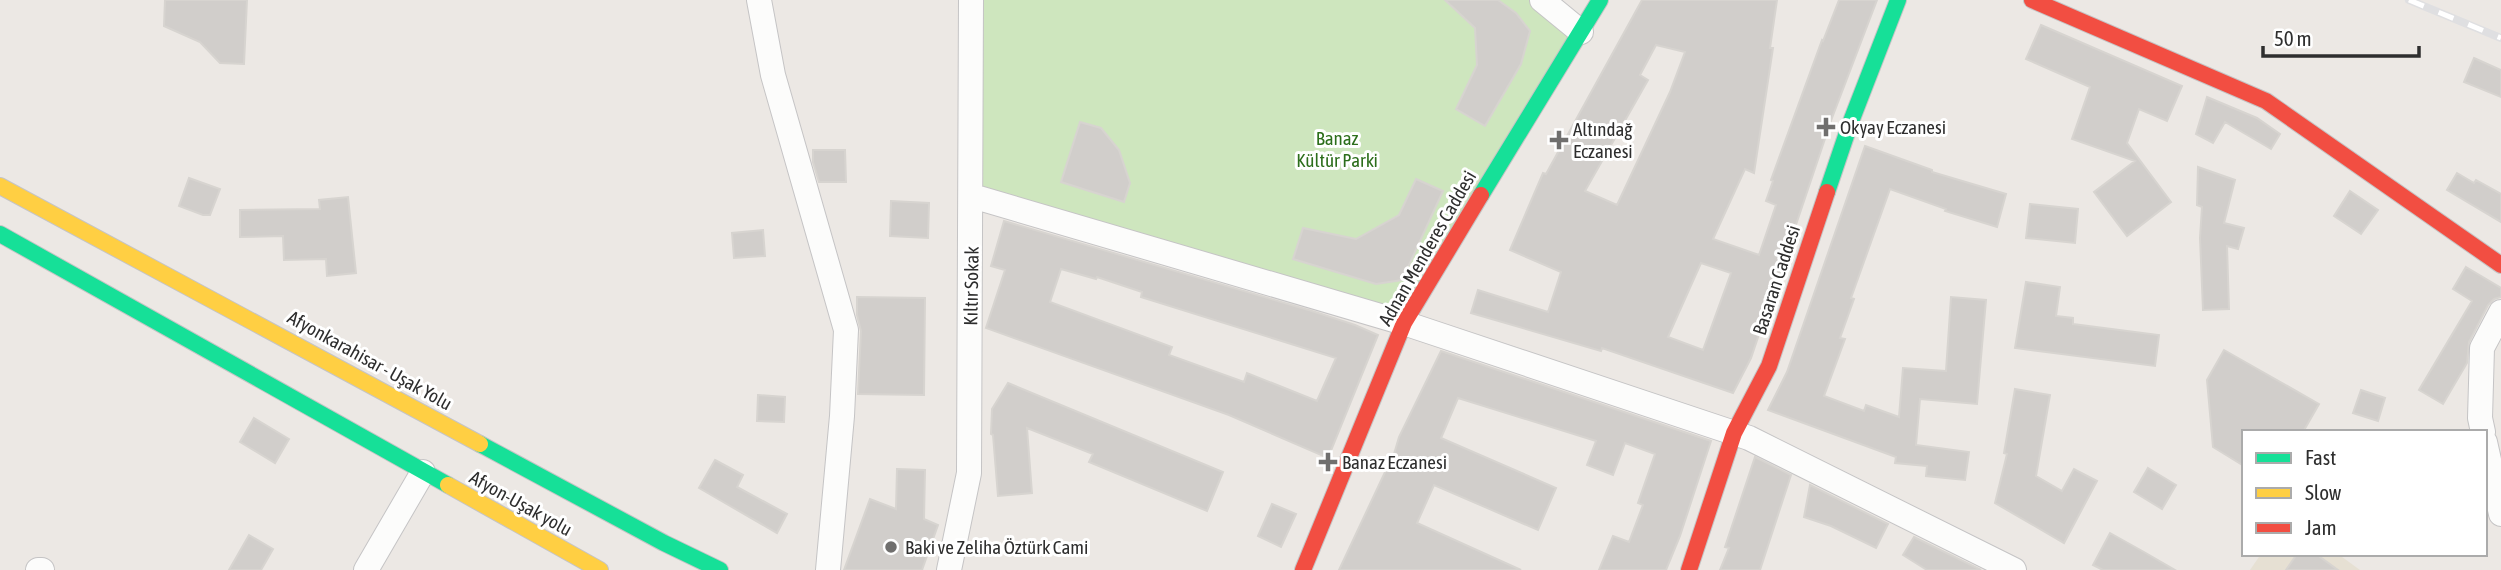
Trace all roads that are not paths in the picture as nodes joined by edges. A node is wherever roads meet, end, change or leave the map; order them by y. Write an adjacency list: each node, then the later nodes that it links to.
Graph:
1 (759, 0): 23 (street)
2 (971, 0): 9 (street, Kıltır Sokak)
3 (1542, 0): 7 (street)
4 (1600, 0): 7 (main road, Adnan Menderes Caddesi)
5 (1898, 0): 15 (main road, Basaran Caddesi)
6 (2032, 0): 11 (main road)
7 (1581, 32): 13 (main road, Adnan Menderes Caddesi)
8 (0, 186): 22 (main road, Afyonkarahisar - Uşak Yolu)
9 (972, 196): 13 (street); 24 (street, Kıltır Sokak)
10 (0, 234): 17 (main road)
11 (2501, 265)
12 (2501, 312): 14 (street)
13 (1404, 323): 15 (street); 25 (main road, Adnan Menderes Caddesi)
14 (2483, 430)
15 (1734, 433): 26 (main road, Basaran Caddesi); 27 (street)
16 (2487, 451): 18 (street)
17 (423, 472): 19 (main road, Afyon-Uşak yolu); 20 (street)
18 (2501, 514)
19 (566, 562): 21 (main road, Afyon-Uşak yolu)
20 (366, 570)
21 (600, 570)
22 (720, 570)
23 (828, 570)
24 (949, 570)
25 (1303, 570)
26 (1689, 570)
27 (2014, 570)

